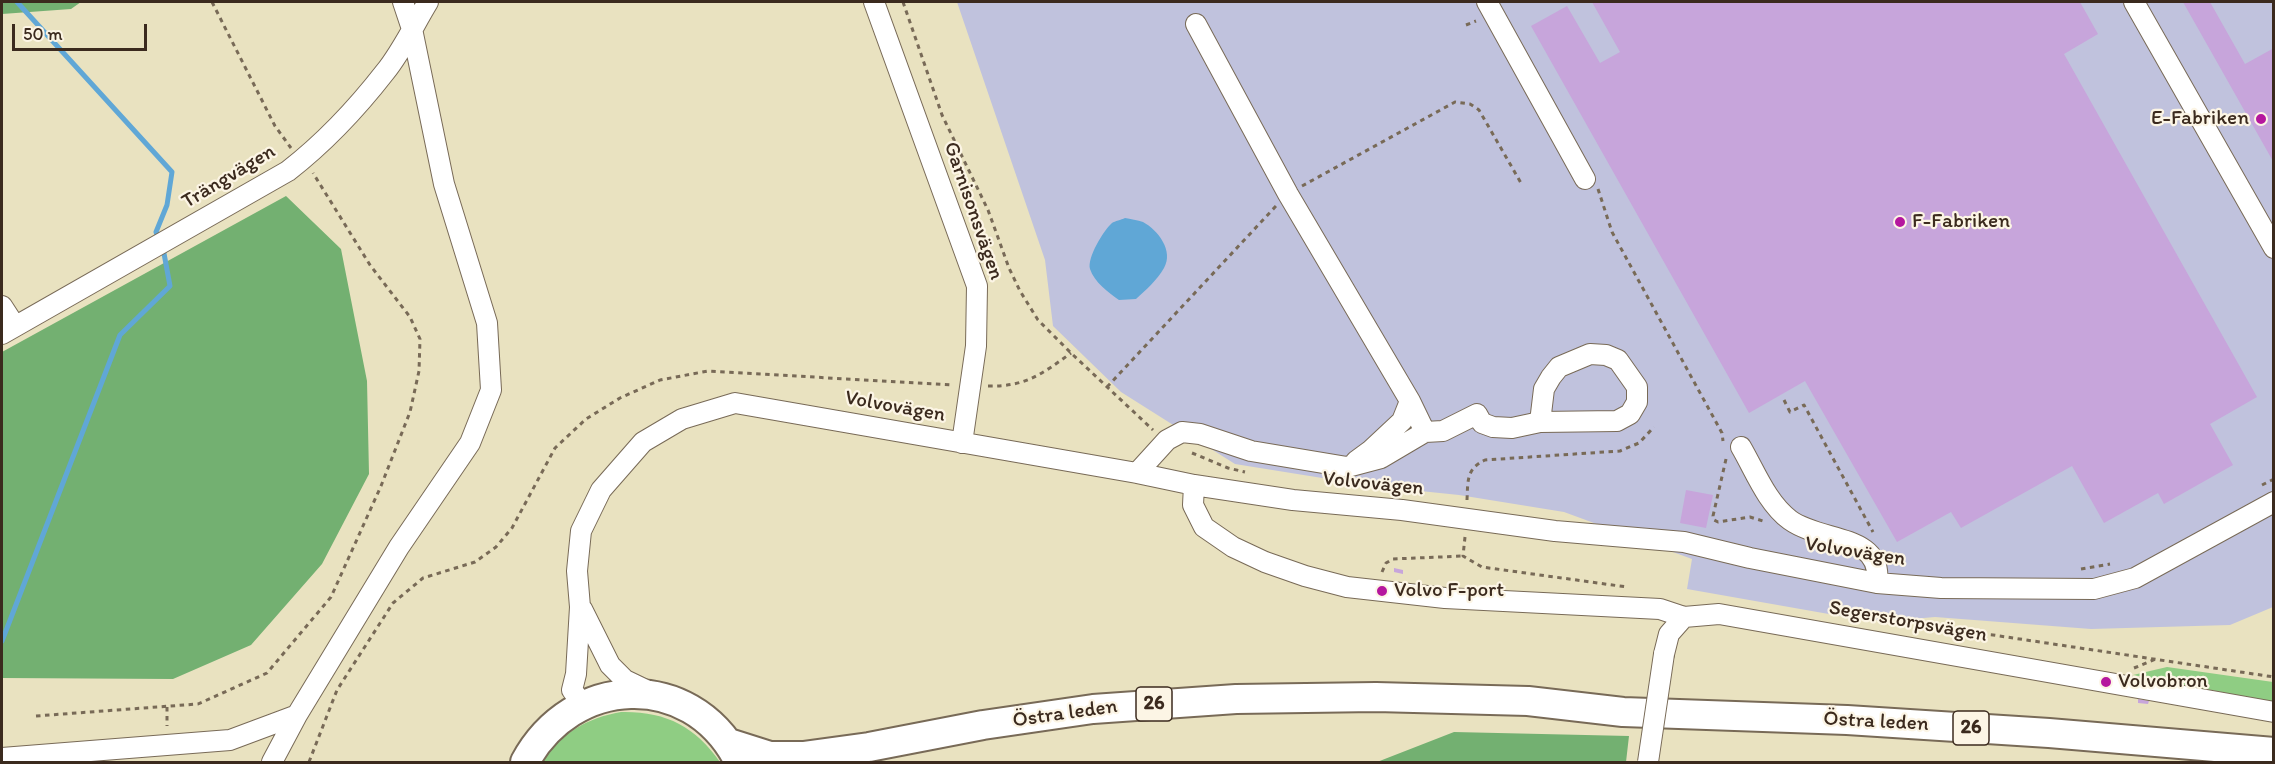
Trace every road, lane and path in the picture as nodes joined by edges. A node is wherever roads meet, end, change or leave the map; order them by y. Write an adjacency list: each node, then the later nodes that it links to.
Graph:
1 (212, 2): 12 (path)
2 (402, 2): 11 (street)
3 (428, 2): 11 (street, Trängvägen)
4 (874, 2): 18 (street, Garnisonsvägen)
5 (903, 2): 17 (path)
6 (1487, 2): 13 (street)
7 (2134, 2): 14 (street)
8 (1476, 21): 10 (path)
9 (1196, 24): 20 (street)
10 (1466, 25)
11 (412, 29): 12 (street, Trängvägen); 53 (street)
12 (303, 160): 16 (street, Trängvägen); 54 (path)
13 (1591, 181): 26 (path)
14 (2274, 248)
15 (2, 306): 16 (street)
16 (8, 330)
17 (1071, 353): 18 (path); 24 (path)
18 (971, 386): 25 (street, Garnisonsvägen); 59 (path)
19 (1784, 400): 36 (path)
20 (1410, 401): 23 (street); 27 (street)
21 (1540, 422): 21 (street); 23 (street)
22 (1654, 427): 32 (path)
23 (1425, 432): 27 (street)
24 (1158, 435)
25 (962, 442): 28 (street, Volvovägen); 43 (street, Volvovägen)
26 (1731, 449): 34 (path); 41 (street)
27 (1347, 467): 28 (street)
28 (1137, 473): 30 (street, Volvovägen)
29 (2274, 479): 31 (path)
30 (1194, 485): 41 (street, Volvovägen); 44 (street)
31 (2254, 490)
32 (1467, 500)
33 (2274, 502): 41 (street, Volvovägen)
34 (1769, 523)
35 (1465, 532): 37 (path)
36 (1875, 534)
37 (1463, 556): 40 (path); 42 (path)
38 (2118, 562): 39 (path)
39 (2072, 569)
40 (1381, 581)
41 (1877, 583)
42 (1630, 588)
43 (580, 607): 49 (street); 50 (street)
44 (1684, 617): 52 (street, Segerstorpsvägen); 62 (street, bridge)
45 (1921, 630): 46 (path)
46 (2157, 659): 47 (path); 48 (path)
47 (2132, 668)
48 (2274, 677)
49 (663, 698): 50 (highway, 26); 56 (highway, 26)
50 (583, 705): 60 (highway, 26)
51 (1586, 708): 55 (highway, Östra leden / 26); 56 (highway, Östra leden / 26); 61 (highway, Östra leden / 26)
52 (2274, 712)
53 (297, 715): 57 (street); 58 (street)
54 (36, 716)
55 (2274, 752)
56 (734, 753)
57 (2, 758)
58 (272, 762)
59 (309, 762)
60 (525, 762)
61 (859, 762)
62 (1648, 762)

